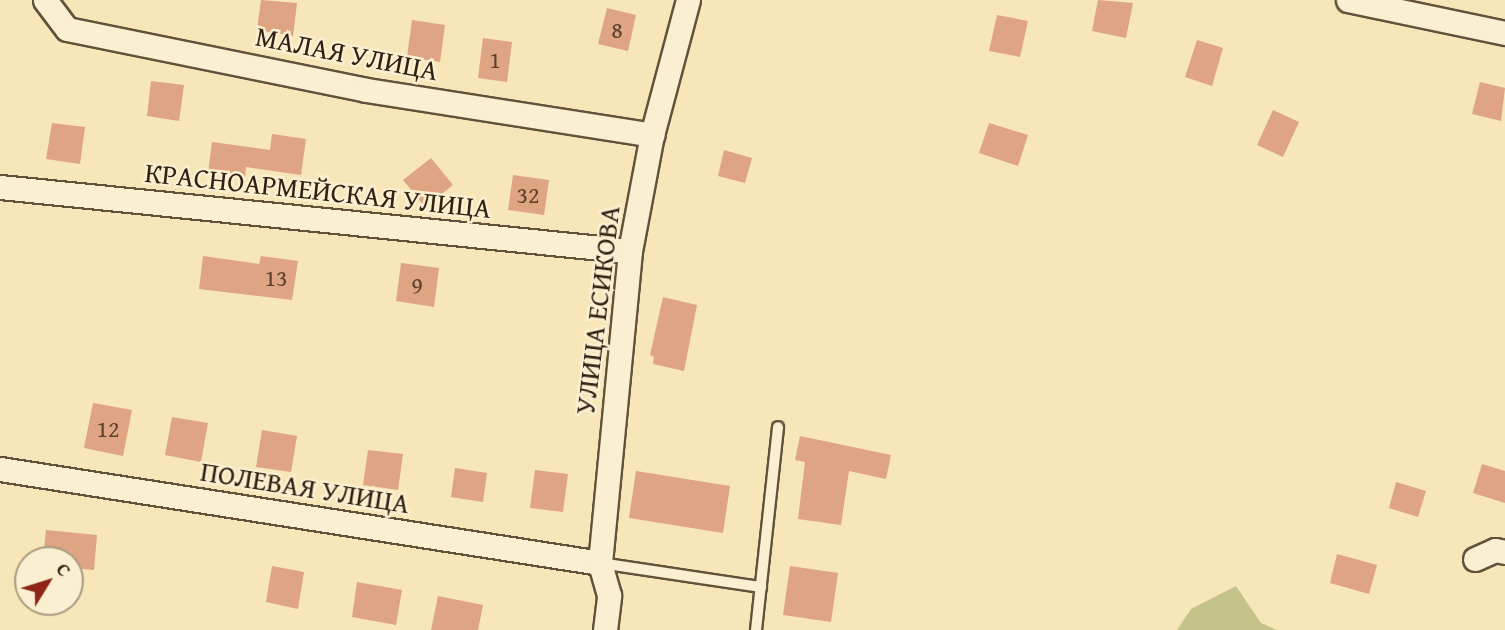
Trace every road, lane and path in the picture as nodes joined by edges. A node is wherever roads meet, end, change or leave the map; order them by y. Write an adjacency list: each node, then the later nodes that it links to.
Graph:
1 (45, 0): 5 (street, МАЛАЯ УЛИЦА)
2 (688, 0): 5 (street, УЛИЦА ЕСИКОВА)
3 (1348, 0): 4 (street)
4 (1505, 33)
5 (652, 135): 7 (street, УЛИЦА ЕСИКОВА)
6 (0, 187): 7 (street, КРАСНОАРМЕЙСКАЯ УЛИЦА)
7 (630, 251): 12 (street, УЛИЦА ЕСИКОВА)
8 (778, 427): 13 (lane)
9 (0, 469): 12 (street, ПОЛЕВАЯ УЛИЦА)
10 (1505, 552): 11 (street)
11 (1475, 559)
12 (600, 563): 13 (lane); 14 (street, УЛИЦА ЕСИКОВА)
13 (761, 587): 15 (lane)
14 (605, 630)
15 (756, 630)

